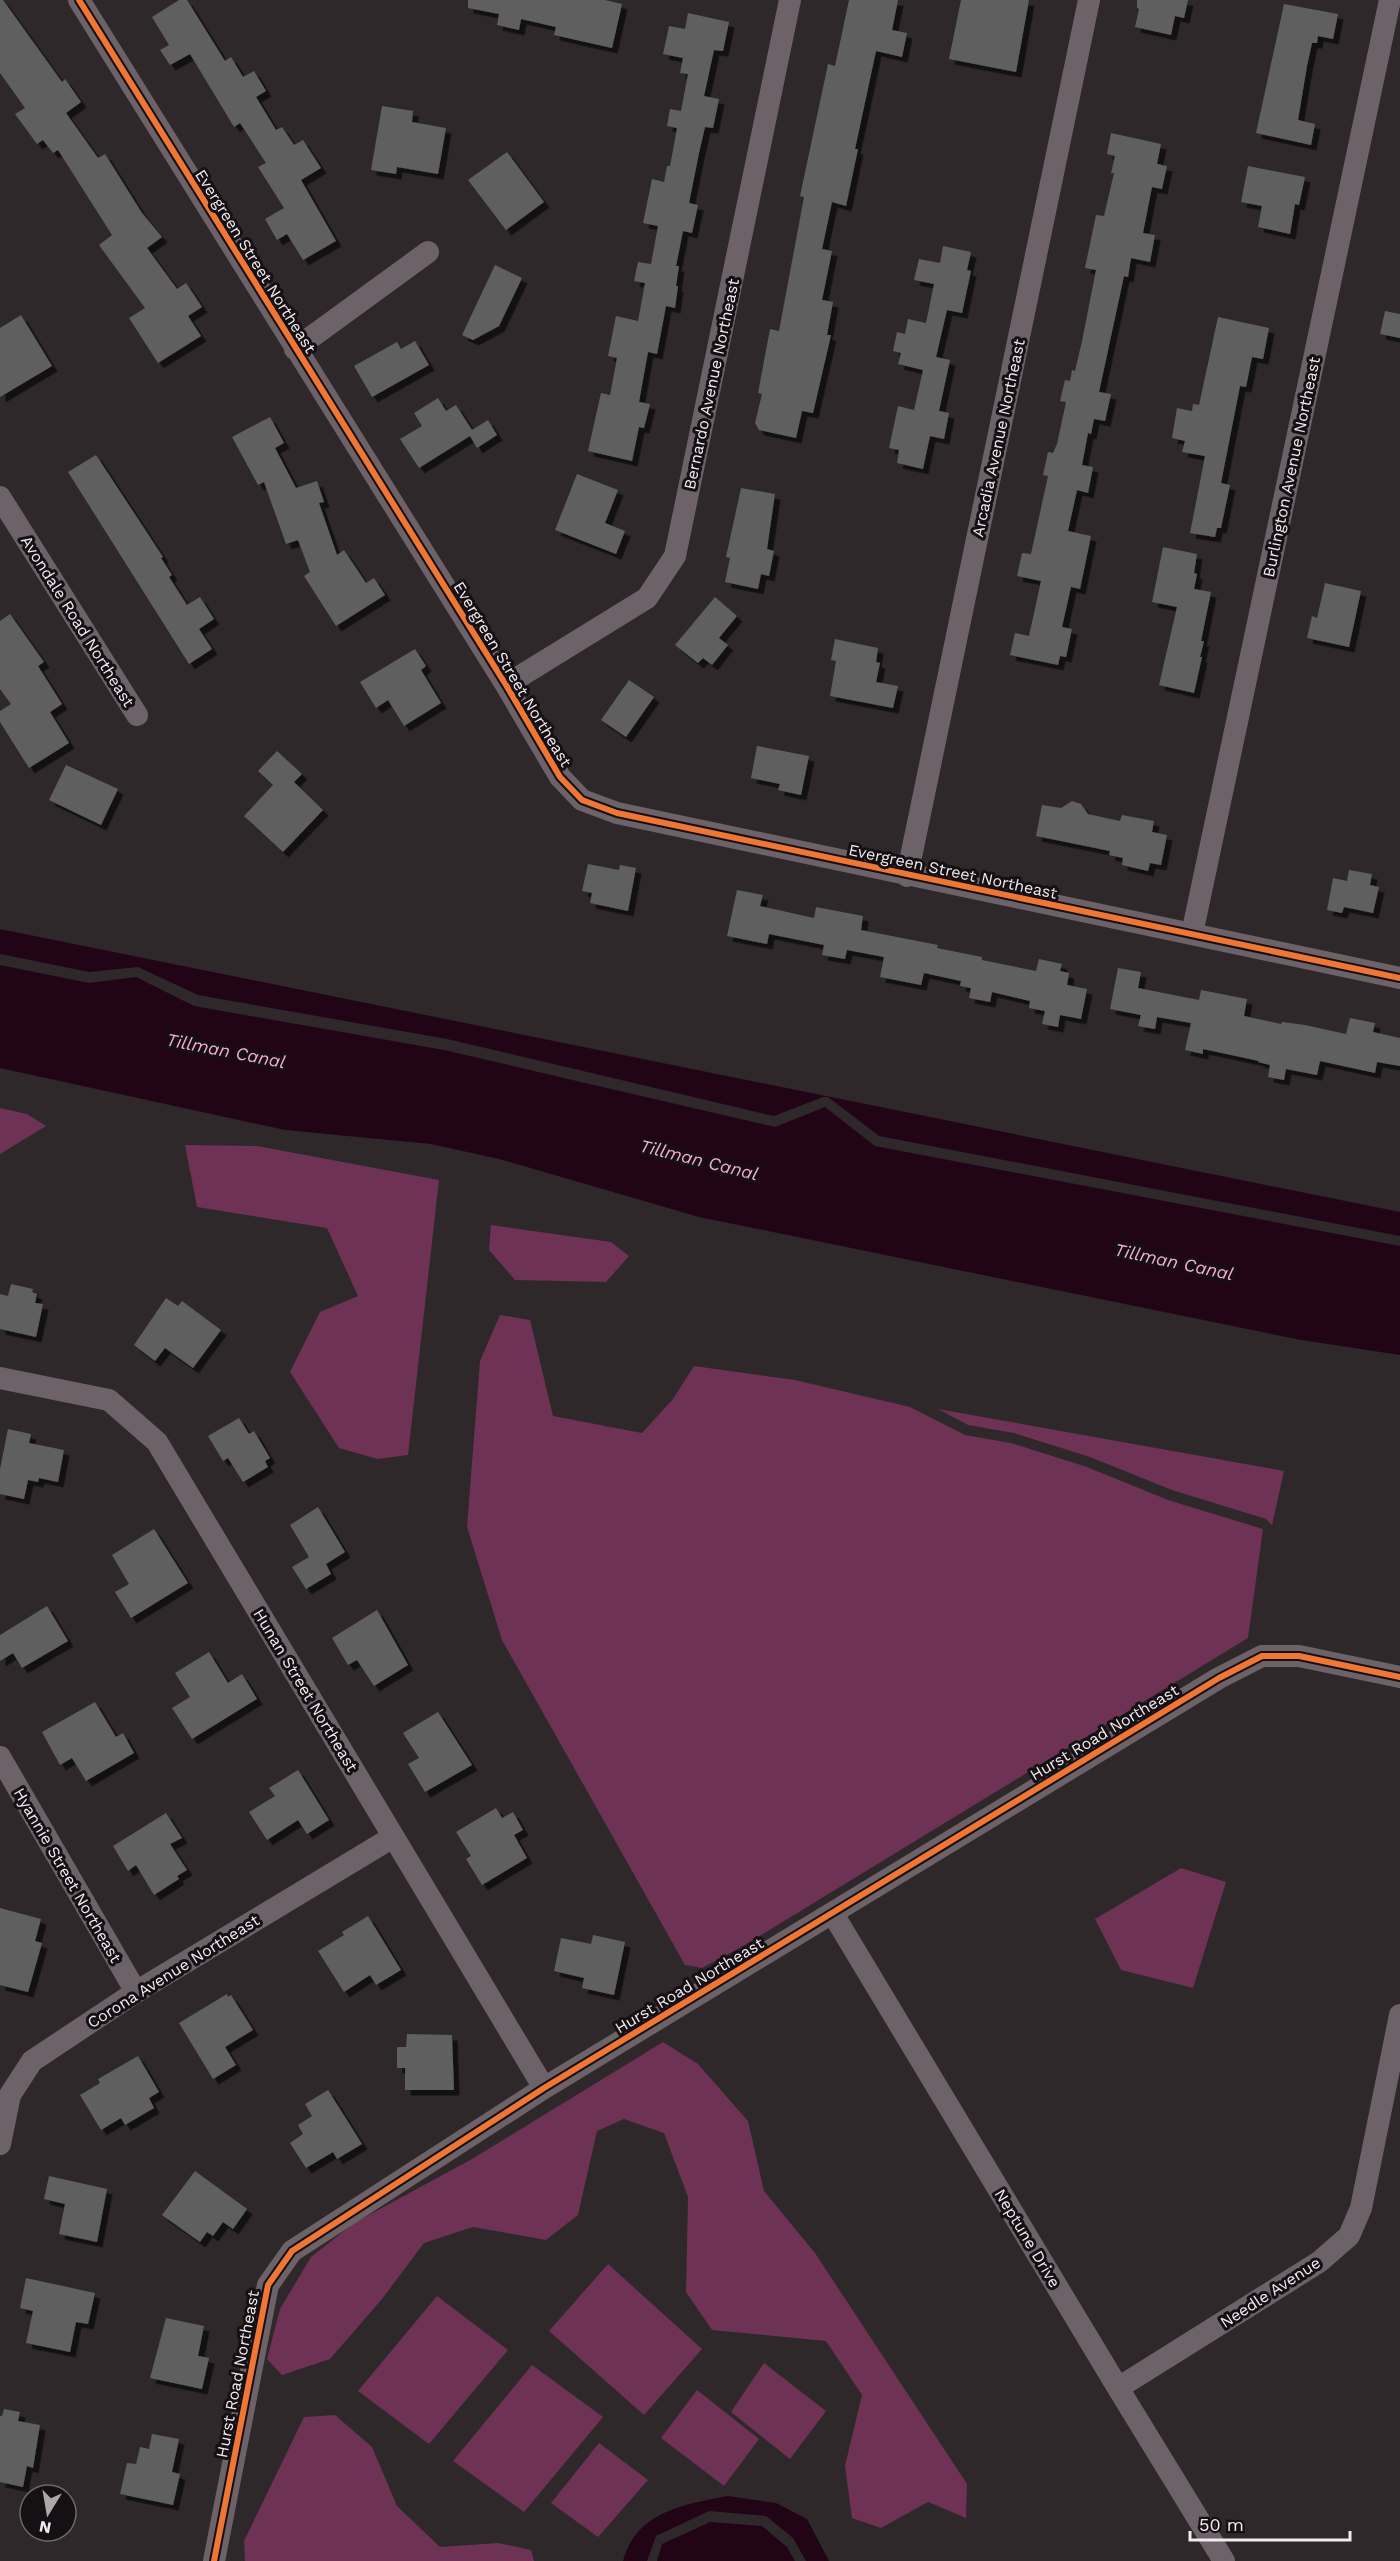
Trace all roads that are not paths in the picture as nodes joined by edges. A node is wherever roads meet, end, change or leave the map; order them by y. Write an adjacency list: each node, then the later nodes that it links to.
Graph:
1 (79, 0): 6 (street, Evergreen Street Northeast)
2 (790, 0): 8 (street, Bernardo Avenue Northeast)
3 (1089, 0): 10 (street, Arcadia Avenue Northeast)
4 (1390, 0): 11 (street, Burlington Avenue Northeast)
5 (428, 252): 6 (street)
6 (295, 350): 8 (street, Evergreen Street Northeast)
7 (0, 497): 9 (street, Avondale Road Northeast)
8 (506, 685): 10 (street, Evergreen Street Northeast)
9 (137, 715)
10 (908, 876): 11 (street, Evergreen Street Northeast)
11 (1192, 934): 12 (street, Evergreen Street Northeast)
12 (1400, 978)
13 (0, 1378): 16 (street, Hunan Street Northeast)
14 (1400, 1677): 17 (street, Hurst Road Northeast)
15 (0, 1757): 18 (street, Hyannie Street Northeast)
16 (393, 1837): 18 (street, Corona Avenue Northeast); 20 (street, Hunan Street Northeast)
17 (834, 1914): 20 (street, Hurst Road Northeast); 22 (street, Neptune Drive)
18 (136, 1992): 21 (street, Corona Avenue Northeast)
19 (1400, 2015): 22 (street, Needle Avenue)
20 (544, 2088): 23 (street, Hurst Road Northeast)
21 (0, 2144)
22 (1118, 2388): 24 (street, Neptune Drive)
23 (214, 2561)
24 (1224, 2561)

